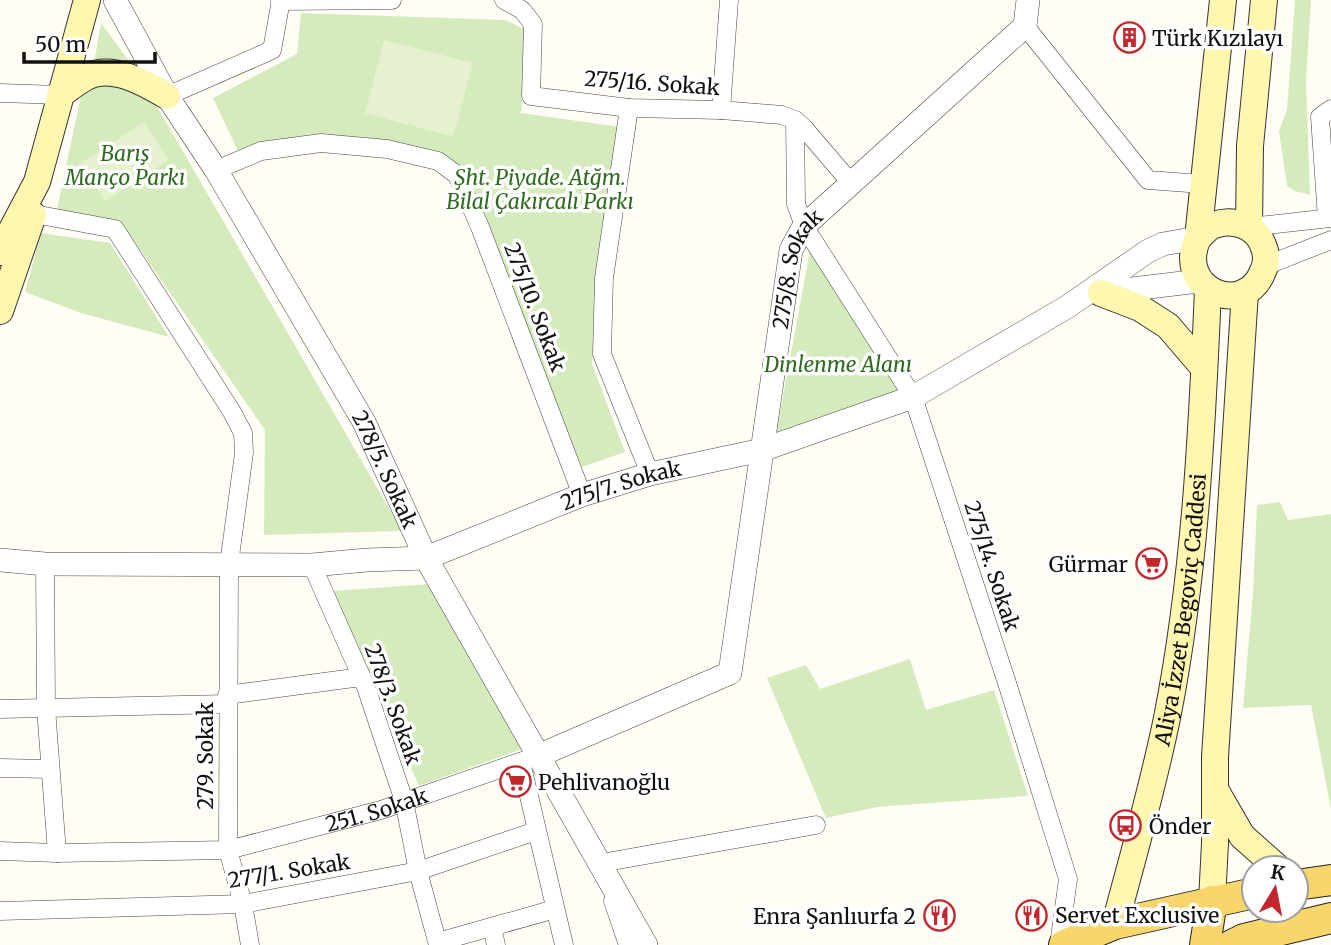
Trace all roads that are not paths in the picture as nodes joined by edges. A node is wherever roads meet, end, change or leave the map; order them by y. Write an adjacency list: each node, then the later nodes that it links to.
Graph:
1 (88, 0): 12 (main road)
2 (115, 0): 13 (street, 278/5. Sokak)
3 (280, 0): 4 (street); 13 (street)
4 (392, 0)
5 (504, 0): 14 (street, 275/16. Sokak)
6 (729, 0): 16 (street)
7 (1028, 0): 10 (street)
8 (1223, 0): 21 (main road, Aliya İzzet Begoviç Caddesi)
9 (1264, 0): 25 (main road)
10 (1025, 26): 20 (street, 275/8. Sokak); 21 (street)
11 (0, 93): 12 (street)
12 (60, 95): 13 (main road); 19 (main road)
13 (167, 96): 18 (street, 278/5. Sokak)
14 (629, 108): 16 (street, 275/16. Sokak); 37 (street)
15 (1331, 109): 23 (street)
16 (721, 110): 17 (street, 275/16. Sokak)
17 (795, 120): 20 (street); 24 (street, 275/14. Sokak)
18 (216, 170): 38 (street, 275/10. Sokak); 39 (street, 278/5. Sokak)
19 (37, 182): 22 (main road); 28 (main road)
20 (851, 183): 24 (street, 275/8. Sokak)
21 (1202, 184): 26 (main road, Aliya İzzet Begoviç Caddesi)
22 (34, 214): 33 (main road); 42 (street, 279. Sokak)
23 (1329, 218): 25 (street)
24 (804, 226): 35 (street, 275/14. Sokak); 36 (street, 275/8. Sokak)
25 (1249, 227): 26 (main road); 29 (main road)
26 (1198, 238): 30 (main road, Aliya İzzet Begoviç Caddesi); 32 (street, 275/7. Sokak)
27 (1331, 240): 29 (street)
28 (0, 251)
29 (1265, 266): 31 (main road)
30 (1203, 285): 31 (main road); 32 (street); 34 (main road, Aliya İzzet Begoviç Caddesi)
31 (1245, 292): 52 (main road, Aliya İzzet Begoviç Caddesi)
32 (1093, 294): 34 (main road); 35 (street, 275/7. Sokak)
33 (0, 311)
34 (1205, 368): 70 (main road, Aliya İzzet Begoviç Caddesi)
35 (912, 397): 36 (street, 275/7. Sokak); 77 (street, 275/14. Sokak)
36 (762, 450): 37 (street, 275/7. Sokak); 44 (street, 275/8. Sokak)
37 (650, 474): 38 (street, 275/7. Sokak)
38 (582, 495): 39 (street, 275/7. Sokak)
39 (426, 558): 43 (street, 275/7. Sokak); 49 (street, 278/5. Sokak)
40 (0, 560): 41 (street, 275/7. Sokak)
41 (45, 564): 42 (street, 275/7. Sokak); 47 (street)
42 (229, 564): 43 (street, 275/7. Sokak); 46 (street, 279. Sokak)
43 (312, 565): 45 (street, 278/3. Sokak)
44 (730, 673): 49 (street, 251. Sokak)
45 (361, 677): 46 (street); 53 (street, 278/3. Sokak)
46 (227, 699): 47 (street); 56 (street, 279. Sokak)
47 (46, 708): 48 (street); 51 (street)
48 (0, 709)
49 (531, 759): 53 (street, 251. Sokak); 55 (street, 278/5. Sokak); 60 (street, 278/5. Sokak)
50 (0, 768): 51 (street)
51 (50, 769): 58 (street)
52 (1215, 790): 59 (main road); 65 (main road, Aliya İzzet Begoviç Caddesi)
53 (404, 801): 56 (street, 251. Sokak); 61 (street, 278/3. Sokak)
54 (816, 825): 60 (street)
55 (537, 831): 61 (street, 277/1. Sokak); 67 (street, 278/5. Sokak)
56 (228, 850): 58 (street, 251. Sokak); 66 (street, 279. Sokak)
57 (0, 851): 58 (street, 251. Sokak)
58 (57, 853)
59 (1262, 854)
60 (601, 863): 75 (street); 76 (street, 278/5. Sokak)
61 (418, 871): 66 (street, 277/1. Sokak); 72 (street, 278/3. Sokak)
62 (1331, 880): 63 (main road)
63 (1310, 881)
64 (1240, 896): 65 (main road)
65 (1212, 901): 70 (main road); 78 (main road)
66 (243, 904): 68 (street, 277/1. Sokak); 73 (street, 279. Sokak)
67 (555, 909): 71 (street); 74 (street, 278/5. Sokak)
68 (0, 911)
69 (1331, 918): 79 (main road)
70 (1115, 934): 77 (main road)
71 (494, 936): 72 (street)
72 (438, 944)
73 (250, 945)
74 (564, 945)
75 (628, 945)
76 (646, 945)
77 (1062, 945)
78 (1205, 945)
79 (1232, 945)

